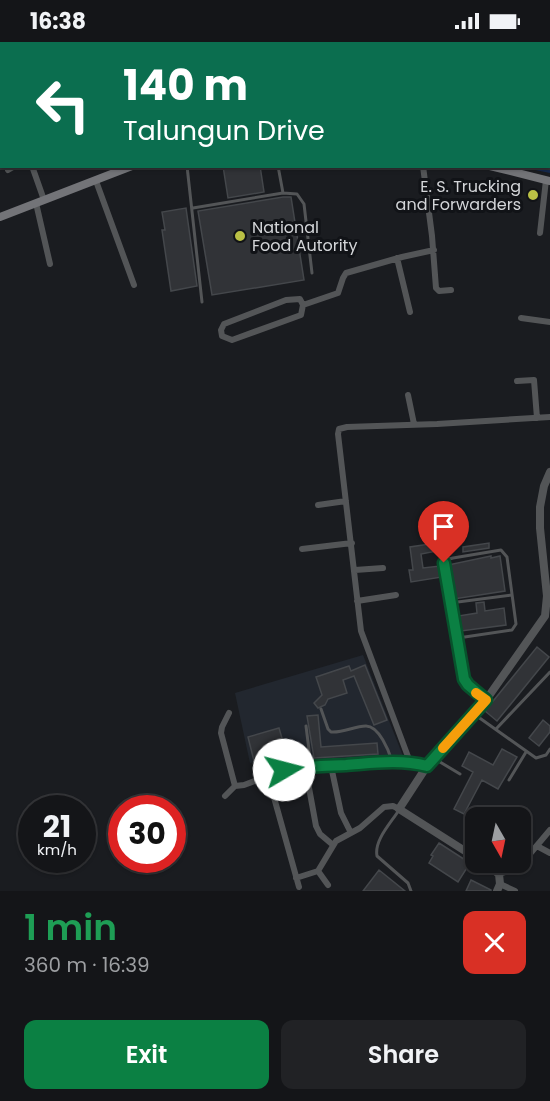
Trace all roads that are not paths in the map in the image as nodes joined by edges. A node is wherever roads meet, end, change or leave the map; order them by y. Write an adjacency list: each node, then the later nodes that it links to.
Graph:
1 (12, 168): 8 (street)
2 (32, 168): 12 (street)
3 (128, 168): 9 (main road)
4 (187, 168): 13 (lane)
5 (278, 168): 11 (lane)
6 (423, 168): 16 (street)
7 (498, 168): 10 (main road)
8 (8, 170)
9 (96, 181): 12 (main road); 20 (street)
10 (548, 181): 15 (street)
11 (282, 193): 13 (lane); 19 (lane)
12 (40, 202): 14 (main road); 18 (street)
13 (193, 208): 22 (lane)
14 (0, 217)
15 (540, 233)
16 (434, 250): 17 (street); 21 (street)
17 (397, 258): 23 (street); 24 (street)
18 (50, 264)
19 (312, 273)
20 (134, 285)
21 (451, 290)
22 (202, 302)
23 (303, 305): 23 (street)
24 (410, 312)
25 (520, 318): 26 (street)
26 (550, 322)
27 (517, 381): 30 (street)
28 (408, 395): 31 (street)
29 (550, 417): 30 (street)
30 (537, 418): 31 (street)
31 (414, 424): 33 (street)
32 (550, 472): 43 (street)
33 (346, 501): 34 (street); 35 (street)
34 (318, 505)
35 (352, 543): 36 (street); 38 (street)
36 (302, 549)
37 (383, 568): 38 (street)
38 (355, 570): 41 (street)
39 (396, 595): 41 (street)
40 (512, 595): 42 (lane); 42 (lane); 44 (lane)
41 (357, 601): 56 (street)
42 (450, 603): 44 (lane)
43 (548, 606): 46 (street)
44 (458, 638): 46 (lane)
45 (550, 672): 51 (lane)
46 (486, 700): 49 (street)
47 (321, 709): 55 (lane)
48 (229, 713): 63 (street)
49 (474, 714): 51 (lane); 54 (street)
50 (306, 726): 57 (lane)
51 (496, 729): 53 (lane)
52 (550, 749): 53 (lane)
53 (526, 752): 62 (lane)
54 (434, 758): 59 (street); 60 (lane)
55 (392, 762): 56 (street); 58 (street)
56 (410, 762): 59 (street)
57 (308, 766): 58 (street); 61 (street); 68 (street)
58 (331, 766): 67 (street)
59 (427, 766): 65 (street)
60 (460, 774)
61 (268, 776): 63 (street); 74 (street)
62 (509, 780)
63 (235, 786): 64 (street)
64 (225, 796)
65 (399, 809): 67 (street); 70 (street); 78 (lane)
66 (550, 830): 69 (street)
67 (351, 833): 68 (street)
68 (333, 845): 72 (street)
69 (537, 846): 71 (street); 73 (street)
70 (465, 851)
71 (550, 853)
72 (318, 871): 74 (street); 75 (street)
73 (499, 874): 77 (street)
74 (296, 878): 76 (street)
75 (328, 885)
76 (299, 887)
77 (500, 888): 79 (street)
78 (411, 891)
79 (515, 891)

